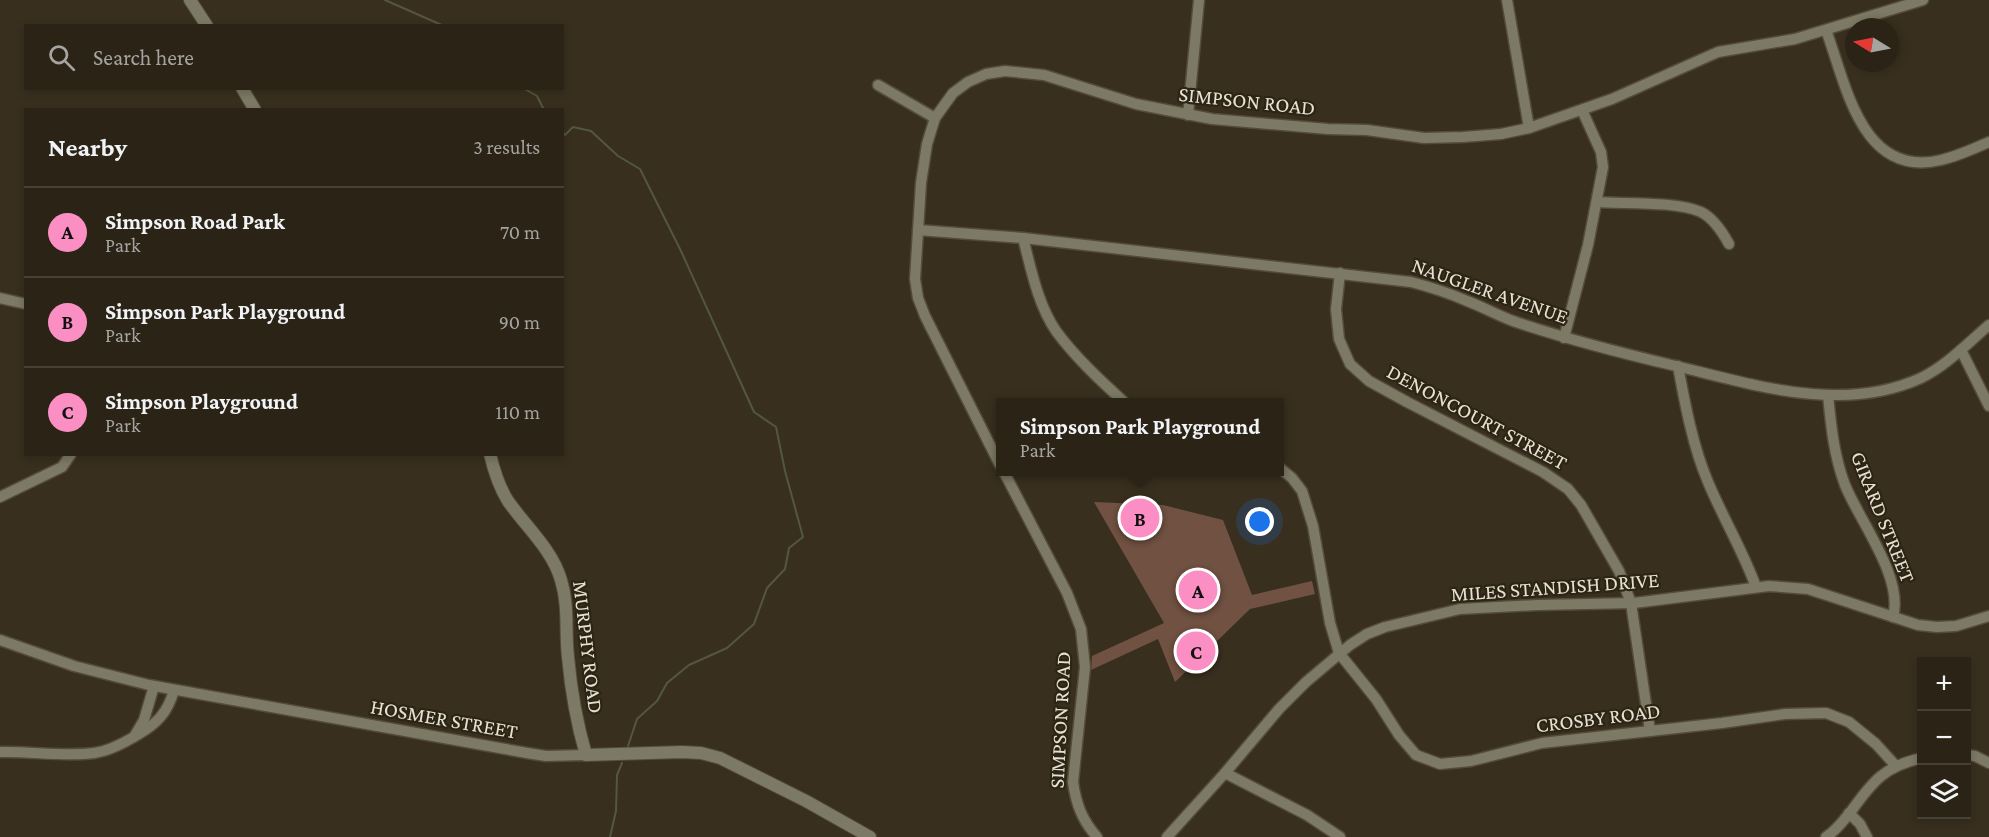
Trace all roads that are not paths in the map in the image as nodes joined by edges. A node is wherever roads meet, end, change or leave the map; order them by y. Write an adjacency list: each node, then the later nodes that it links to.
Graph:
1 (190, 0): 5 (street)
2 (1199, 0): 11 (street)
3 (1507, 0): 13 (street)
4 (1923, 0): 6 (street, SIMPSON ROAD)
5 (206, 24)
6 (1826, 30): 10 (street, SIMPSON ROAD); 14 (street)
7 (878, 85): 12 (street)
8 (243, 90): 9 (street)
9 (254, 108)
10 (1582, 110): 13 (street, SIMPSON ROAD); 15 (street)
11 (1188, 115): 12 (street, SIMPSON ROAD); 13 (street, SIMPSON ROAD)
12 (935, 118): 16 (street, SIMPSON ROAD)
13 (1529, 128)
14 (1989, 142)
15 (1597, 202): 18 (street); 23 (street)
16 (918, 230): 17 (street, NAUGLER AVENUE); 31 (street, SIMPSON ROAD)
17 (1023, 238): 19 (street, NAUGLER AVENUE); 27 (street)
18 (1729, 244)
19 (1340, 273): 23 (street, NAUGLER AVENUE); 36 (street, DENONCOURT STREET)
20 (0, 298): 21 (street)
21 (24, 304)
22 (1989, 325): 24 (street, NAUGLER AVENUE)
23 (1564, 338): 25 (street, NAUGLER AVENUE)
24 (1961, 350): 26 (street, NAUGLER AVENUE); 28 (street)
25 (1678, 366): 26 (street, NAUGLER AVENUE); 35 (street)
26 (1828, 395): 38 (street, GIRARD STREET)
27 (1120, 398)
28 (1989, 406)
29 (70, 456): 34 (street)
30 (491, 456): 46 (street, MURPHY ROAD)
31 (996, 457)
32 (1284, 471): 40 (street)
33 (1007, 476): 54 (street, SIMPSON ROAD)
34 (0, 497)
35 (1756, 587): 36 (street, MILES STANDISH DRIVE); 38 (street, MILES STANDISH DRIVE)
36 (1631, 603): 40 (street, MILES STANDISH DRIVE); 43 (street, DENONCOURT STREET)
37 (1989, 616): 38 (street, MILES STANDISH DRIVE)
38 (1893, 617)
39 (0, 640): 41 (street, HOSMER STREET)
40 (1339, 653): 43 (street, CROSBY ROAD); 51 (street, MILES STANDISH DRIVE)
41 (154, 686): 42 (street, HOSMER STREET); 44 (street)
42 (174, 690): 44 (street); 46 (street, HOSMER STREET)
43 (1650, 731): 50 (street, CROSBY ROAD)
44 (134, 737): 45 (street)
45 (0, 752)
46 (586, 755): 53 (street, HOSMER STREET)
47 (1971, 755): 49 (street)
48 (1917, 760): 50 (street)
49 (1989, 763)
50 (1896, 766): 52 (street)
51 (1225, 773): 55 (street, MILES STANDISH DRIVE); 56 (street)
52 (1849, 813): 57 (street); 58 (street)
53 (870, 837)
54 (1097, 837)
55 (1167, 837)
56 (1340, 837)
57 (1826, 837)
58 (1867, 837)

